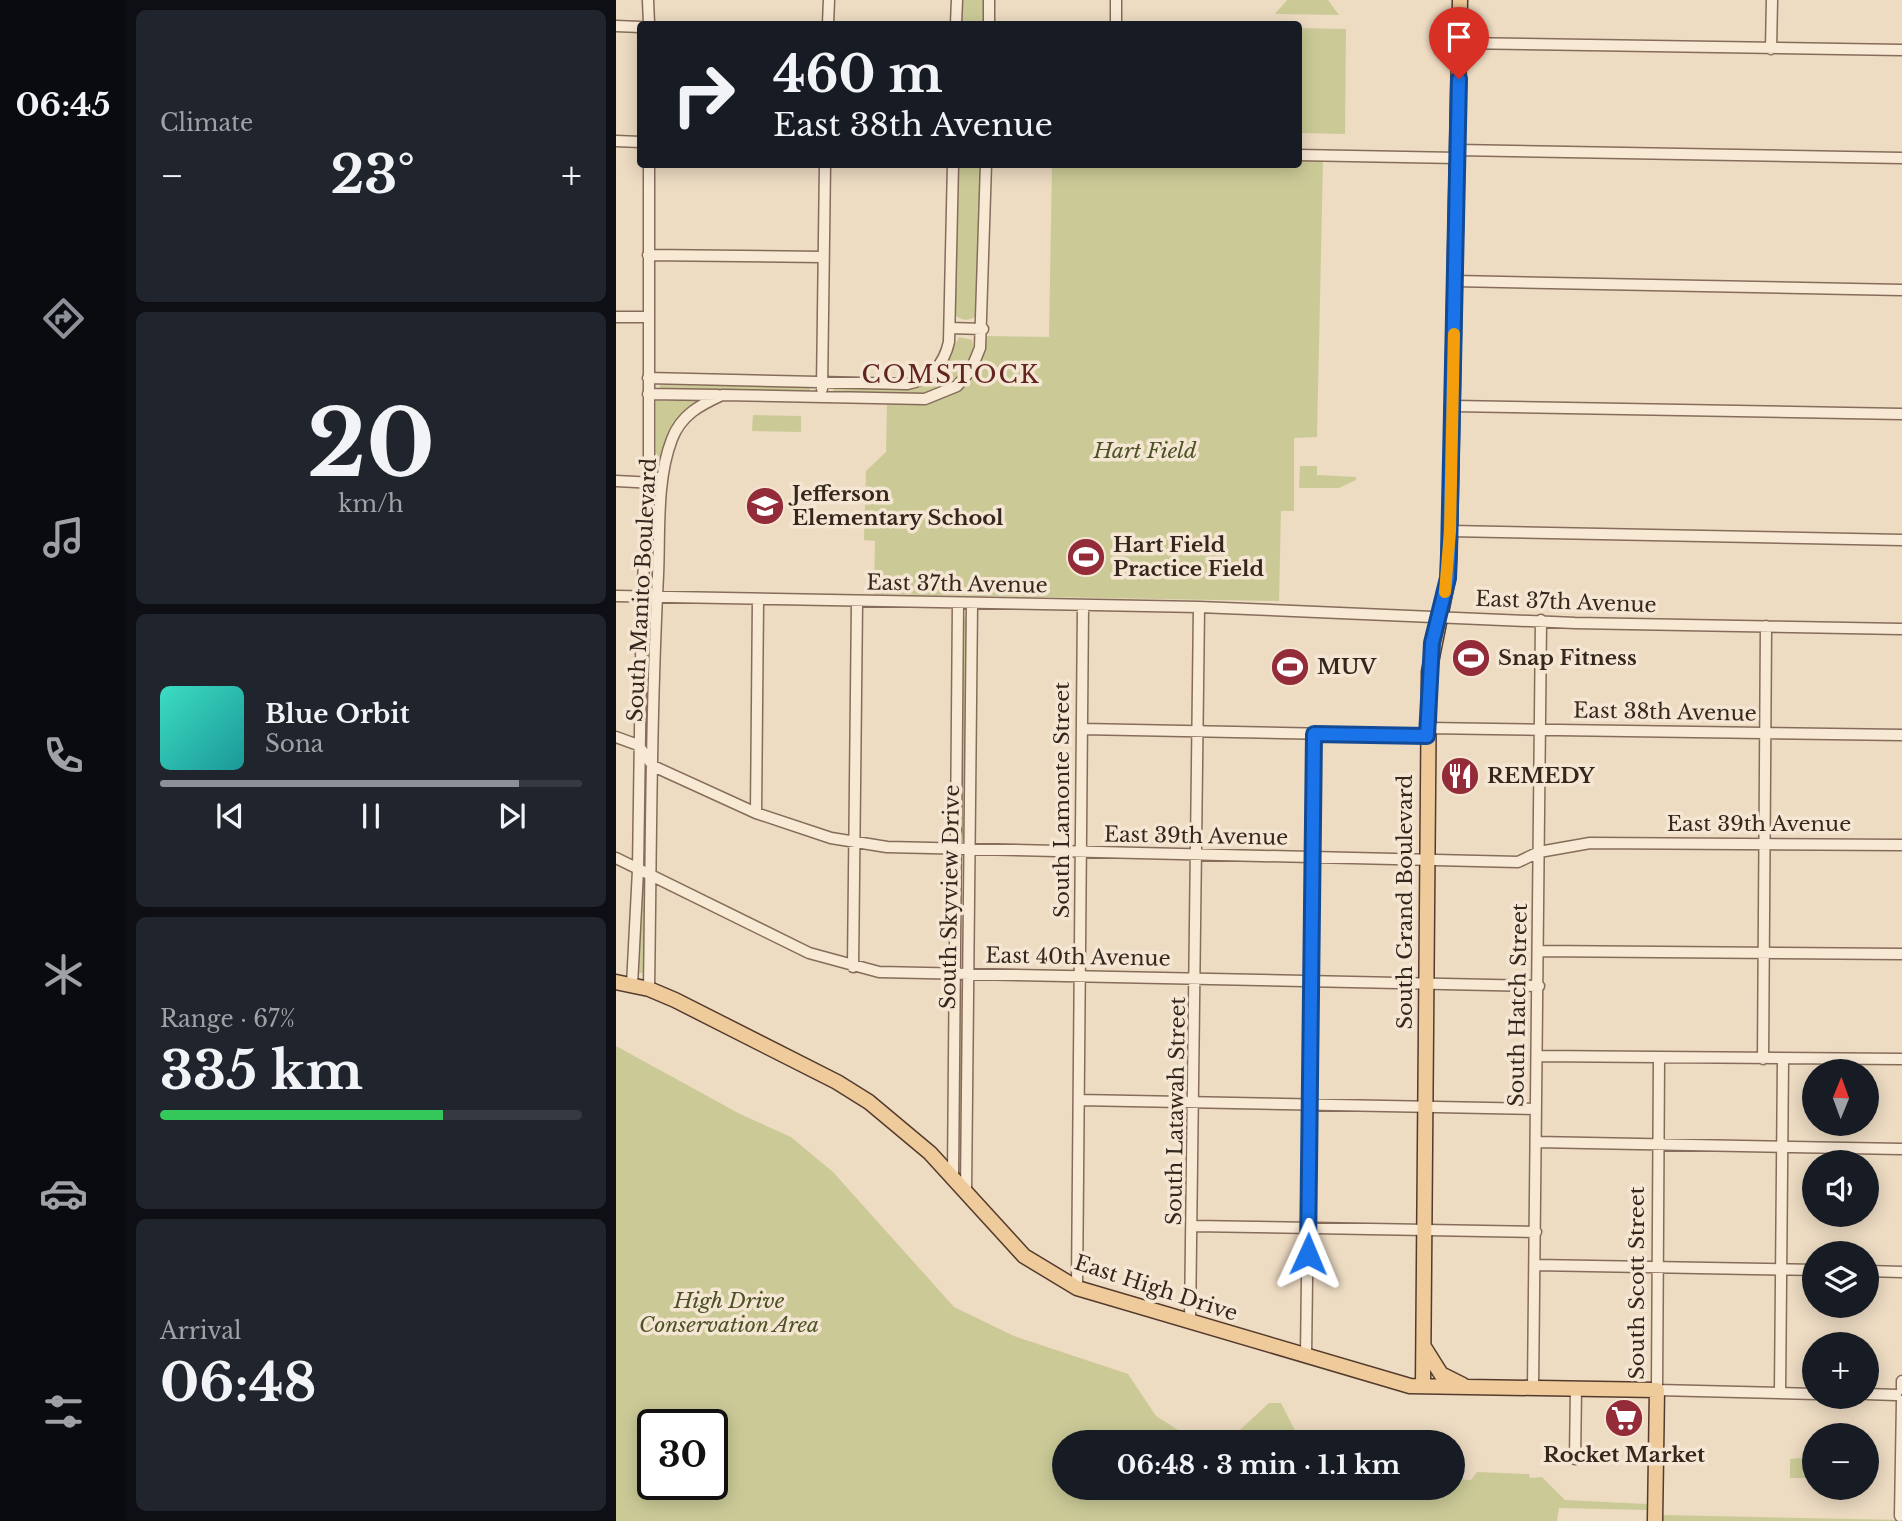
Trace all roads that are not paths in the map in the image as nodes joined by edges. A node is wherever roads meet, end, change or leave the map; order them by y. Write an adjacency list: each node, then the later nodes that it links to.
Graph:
1 (648, 0): 8 (street)
2 (828, 0): 9 (street)
3 (957, 0): 10 (street)
4 (989, 0): 11 (street)
5 (1116, 0): 12 (street)
6 (1460, 0): 15 (main road, South Grand Boulevard)
7 (1772, 0): 16 (street)
8 (649, 21)
9 (828, 21)
10 (956, 21)
11 (989, 21)
12 (1115, 21)
13 (616, 26): 14 (street)
14 (637, 27)
15 (1459, 43): 16 (street); 20 (main road, South Grand Boulevard)
16 (1771, 49): 17 (street)
17 (1902, 50)
18 (616, 141): 19 (street)
19 (637, 142)
20 (1457, 154): 21 (street); 22 (street); 29 (main road, South Grand Boulevard)
21 (1302, 155)
22 (1902, 158)
23 (649, 168): 27 (street, South Manito Boulevard)
24 (825, 168): 28 (street)
25 (953, 168): 33 (street)
26 (986, 168): 34 (street, South Manito Boulevard)
27 (648, 255): 28 (street); 32 (street, South Manito Boulevard)
28 (823, 257): 36 (street)
29 (1455, 281): 30 (street); 40 (main road, South Grand Boulevard)
30 (1902, 290)
31 (616, 317): 32 (street)
32 (648, 317): 35 (street, South Manito Boulevard)
33 (950, 328): 34 (street); 36 (street)
34 (982, 329): 39 (street, South Manito Boulevard)
35 (648, 378): 36 (street); 37 (street, South Manito Boulevard)
36 (822, 384): 39 (street)
37 (648, 394): 38 (street); 43 (street, South Manito Boulevard)
38 (722, 395): 39 (street, South Manito Boulevard); 44 (street, South Manito Boulevard)
39 (822, 397)
40 (1453, 406): 41 (street); 45 (main road, South Grand Boulevard)
41 (1902, 414)
42 (616, 481): 43 (street)
43 (649, 482): 44 (street); 48 (street, South Manito Boulevard)
44 (663, 484): 49 (street, South Manito Boulevard)
45 (1450, 531): 46 (street); 56 (main road, South Grand Boulevard)
46 (1902, 540)
47 (616, 596): 48 (street, East 37th Avenue)
48 (642, 597): 49 (street, East 37th Avenue); 68 (street, South Manito Boulevard)
49 (657, 597): 50 (street, East 37th Avenue); 69 (street, South Manito Boulevard)
50 (758, 600): 51 (street, East 37th Avenue); 70 (street)
51 (856, 602): 52 (street, East 37th Avenue); 72 (street)
52 (958, 603): 53 (street, East 37th Avenue); 74 (street, South Skyview Drive)
53 (972, 603): 54 (street, East 37th Avenue); 75 (street, South Skyview Drive)
54 (1083, 606): 55 (street, East 37th Avenue); 60 (street, South Lamonte Street)
55 (1199, 607): 56 (street, East 37th Avenue); 62 (street, South Latawah Street)
56 (1439, 617): 57 (street, East 37th Avenue); 63 (main road, South Grand Boulevard)
57 (1541, 620): 58 (street, East 37th Avenue); 61 (street, South Hatch Street)
58 (1766, 626): 59 (street, East 37th Avenue); 64 (street)
59 (1902, 629)
60 (1082, 729): 62 (street, East 38th Avenue); 77 (street, South Lamonte Street)
61 (1540, 729): 63 (street, East 38th Avenue); 64 (street, East 38th Avenue); 76 (street, South Hatch Street)
62 (1198, 732): 65 (street, East 38th Avenue); 78 (street, South Latawah Street)
63 (1427, 732): 65 (street, East 38th Avenue); 81 (main road, South Grand Boulevard)
64 (1765, 733): 66 (street, East 38th Avenue); 71 (street)
65 (1314, 734): 80 (street)
66 (1902, 735)
67 (616, 737): 68 (street)
68 (638, 745): 69 (street, East 39th Avenue); 82 (street, South Manito Boulevard)
69 (653, 766): 70 (street, East 39th Avenue); 83 (street, South Manito Boulevard)
70 (756, 813): 72 (street, East 39th Avenue)
71 (1766, 842): 73 (street, East 39th Avenue); 76 (street, East 39th Avenue); 85 (street)
72 (855, 843): 74 (street, East 39th Avenue); 87 (street)
73 (1902, 845)
74 (956, 851): 75 (street, East 39th Avenue); 88 (street, South Skyview Drive)
75 (970, 851): 77 (street, East 39th Avenue); 89 (street, South Skyview Drive)
76 (1539, 852): 81 (street, East 39th Avenue); 84 (street, South Hatch Street)
77 (1081, 853): 78 (street, East 39th Avenue); 90 (street, South Lamonte Street)
78 (1198, 855): 80 (street, East 39th Avenue); 91 (street, South Latawah Street)
79 (616, 858): 82 (street, East 40th Avenue)
80 (1313, 858): 81 (street, East 39th Avenue); 92 (street)
81 (1427, 862): 94 (main road, South Grand Boulevard)
82 (638, 870): 83 (street, East 40th Avenue); 95 (street, South Manito Boulevard)
83 (651, 875): 87 (street, East 40th Avenue); 97 (street, South Manito Boulevard)
84 (1538, 951): 85 (street); 96 (street, South Hatch Street)
85 (1765, 952): 86 (street); 100 (street)
86 (1902, 954)
87 (853, 967): 88 (street, East 40th Avenue)
88 (954, 975): 89 (street, East 40th Avenue); 112 (street, South Skyview Drive)
89 (968, 975): 90 (street, East 40th Avenue); 113 (street, South Skyview Drive)
90 (1080, 976): 91 (street, East 40th Avenue); 103 (street, South Lamonte Street)
91 (1196, 979): 92 (street, East 40th Avenue); 104 (street, South Latawah Street)
92 (1311, 981): 94 (street, East 40th Avenue); 105 (street)
93 (616, 982): 95 (main road, East High Drive)
94 (1426, 984): 96 (street, East 40th Avenue); 106 (main road, South Grand Boulevard)
95 (632, 985): 97 (main road, East High Drive)
96 (1539, 986): 98 (street, South Hatch Street)
97 (649, 989): 112 (main road, East High Drive)
98 (1537, 1056): 99 (street); 107 (street, South Hatch Street)
99 (1659, 1058): 100 (street); 109 (street, South Scott Street)
100 (1763, 1059): 101 (street)
101 (1783, 1059): 102 (street); 110 (street)
102 (1902, 1059)
103 (1079, 1100): 104 (street); 124 (street, South Lamonte Street)
104 (1195, 1102): 105 (street); 114 (street, South Latawah Street)
105 (1309, 1104): 106 (street); 115 (street)
106 (1424, 1106): 107 (street); 116 (main road, South Grand Boulevard)
107 (1536, 1109): 108 (street, South Hatch Street)
108 (1536, 1142): 109 (street); 117 (street, South Hatch Street)
109 (1658, 1144): 110 (street); 119 (street, South Scott Street)
110 (1782, 1146): 111 (street); 120 (street)
111 (1902, 1149)
112 (953, 1176): 113 (main road, East High Drive)
113 (966, 1192): 124 (main road, East High Drive)
114 (1194, 1226): 115 (street); 125 (street, South Latawah Street)
115 (1308, 1228): 116 (street); 127 (street)
116 (1423, 1230): 117 (street); 126 (main road, South Grand Boulevard)
117 (1536, 1232): 118 (street, South Hatch Street)
118 (1535, 1265): 119 (street); 132 (street, South Hatch Street)
119 (1657, 1267): 120 (street); 134 (street, South Scott Street)
120 (1781, 1270): 121 (street); 135 (street)
121 (1802, 1270)
122 (1879, 1271): 123 (street)
123 (1902, 1272)
124 (1077, 1288): 125 (main road, East High Drive)
125 (1191, 1322): 127 (main road, East High Drive)
126 (1423, 1345): 129 (main road, South Grand Boulevard); 130 (main road)
127 (1306, 1356): 129 (main road, East High Drive)
128 (1902, 1381): 138 (street)
129 (1423, 1386): 130 (main road, East High Drive)
130 (1471, 1388): 132 (main road, East High Drive)
131 (1576, 1388): 132 (main road, East High Drive); 133 (main road, East High Drive); 140 (street)
132 (1533, 1389)
133 (1625, 1389): 134 (main road, East High Drive); 139 (main road)
134 (1657, 1390): 135 (street); 139 (main road, South Scott Street)
135 (1780, 1393): 136 (street)
136 (1802, 1394)
137 (1879, 1394): 138 (street)
138 (1901, 1395): 142 (street)
139 (1656, 1415): 141 (main road, South Scott Street)
140 (1575, 1459)
141 (1654, 1515)
142 (1900, 1516)

